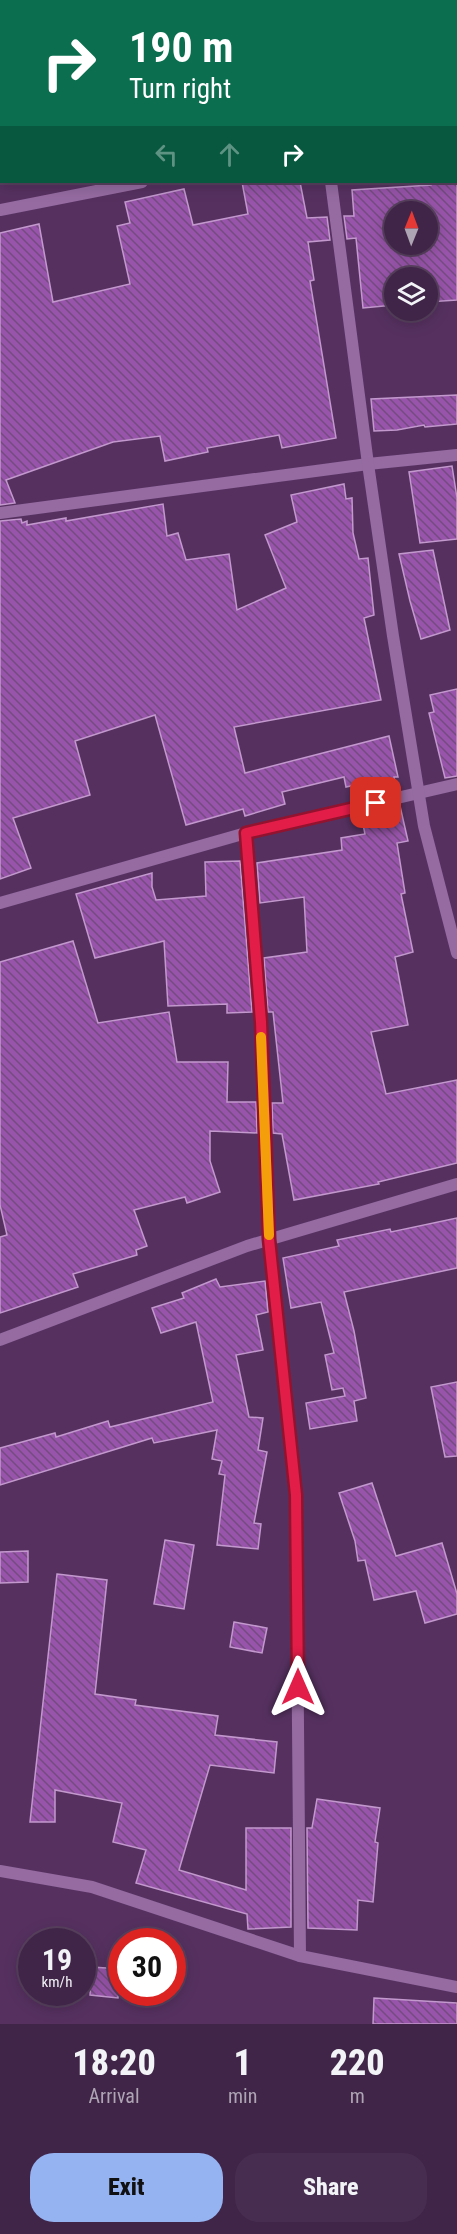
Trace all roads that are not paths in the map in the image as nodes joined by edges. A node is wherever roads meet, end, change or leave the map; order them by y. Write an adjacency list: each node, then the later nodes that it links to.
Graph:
1 (137, 183): 3 (street)
2 (331, 183): 5 (street)
3 (0, 210)
4 (457, 455): 5 (street)
5 (368, 464): 6 (street); 8 (street)
6 (0, 513)
7 (457, 784): 8 (street)
8 (420, 793): 9 (street); 11 (street)
9 (246, 833): 10 (street); 13 (street)
10 (0, 903)
11 (457, 953)
12 (457, 1184): 13 (street)
13 (269, 1239): 14 (street); 16 (street)
14 (0, 1340)
15 (0, 1871): 16 (street)
16 (300, 1956): 17 (street)
17 (457, 1987)

